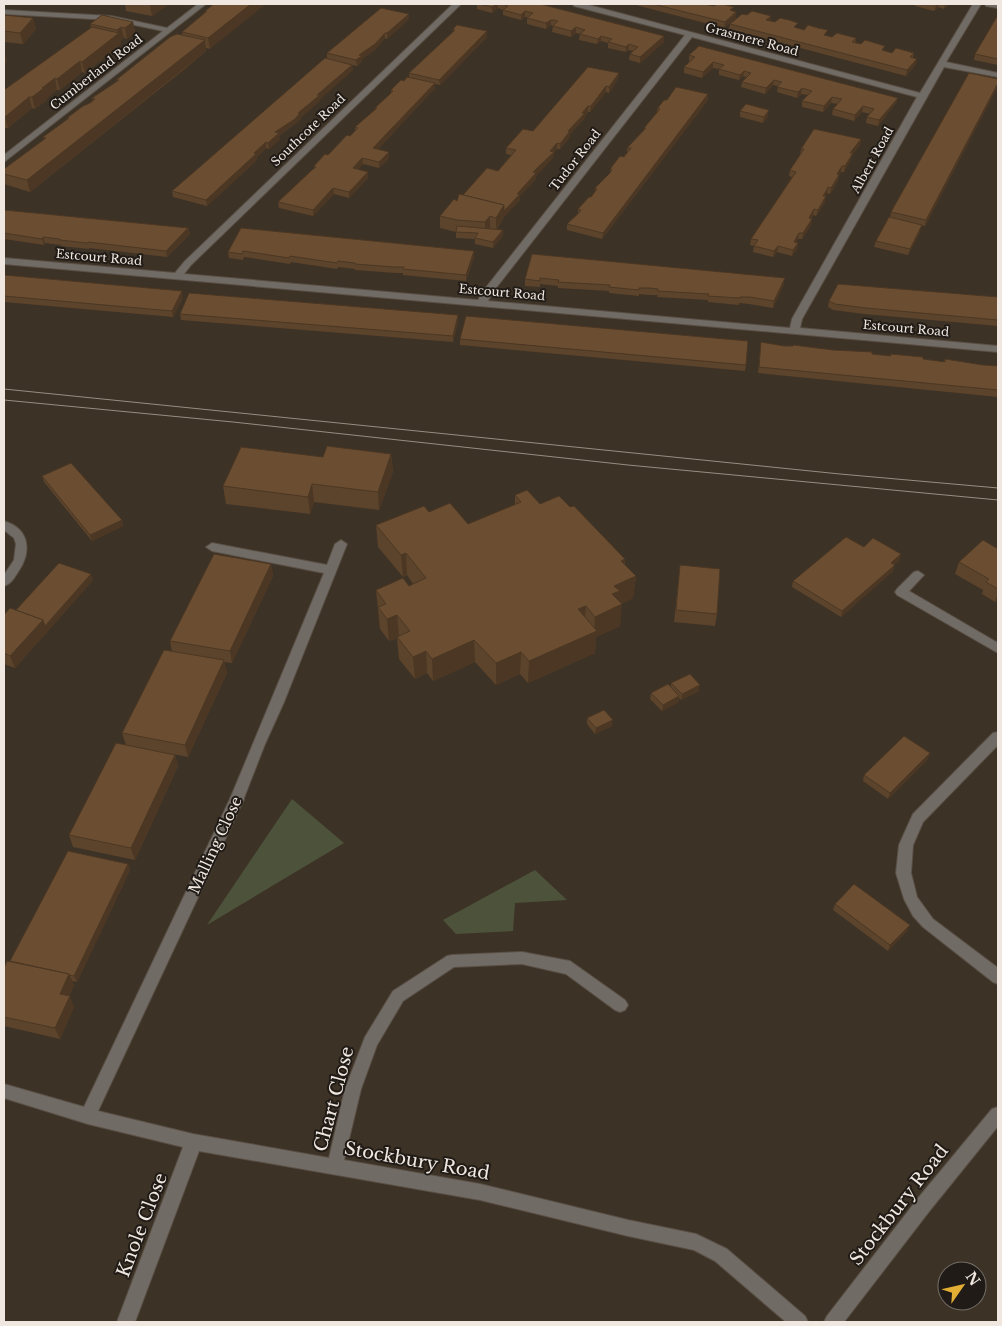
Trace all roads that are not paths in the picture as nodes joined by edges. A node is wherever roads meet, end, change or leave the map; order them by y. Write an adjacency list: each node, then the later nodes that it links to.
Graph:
1 (202, 4): 8 (street, Cumberland Road)
2 (456, 4): 15 (street, Southcote Road)
3 (577, 4): 9 (street, Grasmere Road)
4 (977, 4): 10 (street, Albert Road)
5 (989, 4): 6 (street)
6 (998, 6)
7 (4, 12): 8 (street)
8 (168, 30): 13 (street, Cumberland Road)
9 (690, 34): 12 (street, Grasmere Road); 16 (street, Tudor Road)
10 (942, 64): 11 (street); 12 (street, Albert Road)
11 (998, 76)
12 (922, 96): 17 (street, Albert Road)
13 (4, 159)
14 (4, 261): 15 (street, Estcourt Road)
15 (178, 276): 16 (street, Estcourt Road)
16 (482, 303): 17 (street, Estcourt Road)
17 (795, 330): 18 (street, Estcourt Road)
18 (998, 349)
19 (4, 525): 24 (street)
20 (341, 544): 22 (street, Malling Close)
21 (212, 547): 22 (street)
22 (331, 570): 31 (street, Malling Close)
23 (918, 575): 25 (street)
24 (4, 582)
25 (998, 649)
26 (998, 737): 27 (street)
27 (998, 977)
28 (620, 1005): 33 (street, Chart Close)
29 (4, 1090): 31 (street, Stockbury Road)
30 (998, 1114): 36 (street, Stockbury Road)
31 (88, 1116): 32 (street, Stockbury Road)
32 (193, 1142): 33 (street, Stockbury Road); 34 (street, Knole Close)
33 (335, 1166): 35 (street, Stockbury Road)
34 (126, 1322)
35 (799, 1322)
36 (833, 1322)

